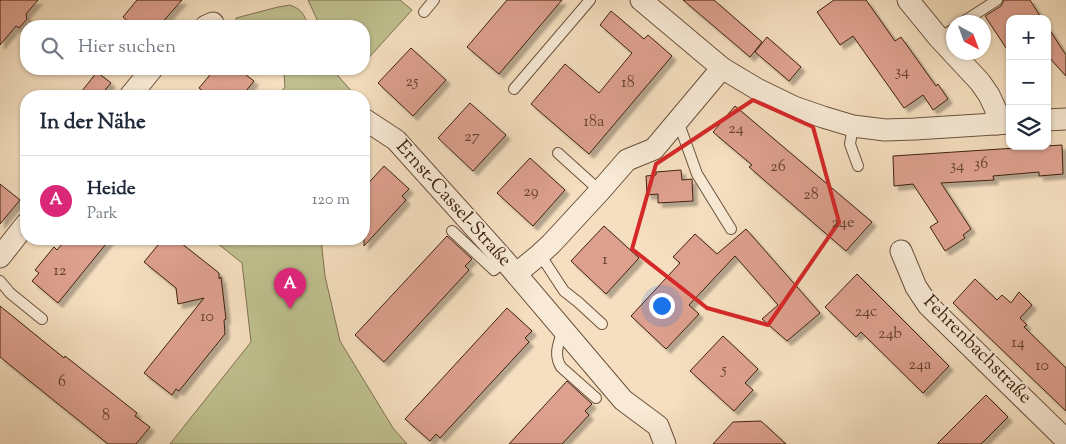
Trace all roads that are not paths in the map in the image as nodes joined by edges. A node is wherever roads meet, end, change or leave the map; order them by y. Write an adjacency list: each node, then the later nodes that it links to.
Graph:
1 (434, 0): 6 (lane)
2 (590, 0): 12 (lane)
3 (641, 0): 10 (street)
4 (908, 0): 8 (street)
5 (997, 0): 7 (lane)
6 (424, 12)
7 (974, 15)
8 (946, 33)
9 (965, 60): 18 (street)
10 (722, 68): 15 (street); 19 (street)
11 (147, 75): 13 (street)
12 (514, 89)
13 (135, 90)
14 (1066, 119): 16 (street)
15 (678, 120): 22 (street, Ernst-Cassel-Straße); 23 (lane)
16 (1051, 120)
17 (370, 123): 29 (street, Ernst-Cassel-Straße)
18 (1003, 123): 19 (street)
19 (853, 126): 21 (lane)
20 (558, 153): 22 (lane)
21 (858, 166)
22 (600, 191): 27 (street, Ernst-Cassel-Straße)
23 (731, 229)
24 (452, 231): 29 (lane)
25 (20, 232): 28 (street)
26 (901, 252): 35 (street, Fehrenbachstraße)
27 (540, 255): 29 (street, Ernst-Cassel-Straße); 32 (lane)
28 (0, 257)
29 (510, 268): 33 (street, Ernst-Cassel-Straße)
30 (0, 281): 31 (lane)
31 (42, 319)
32 (602, 324)
33 (563, 329): 34 (lane); 36 (street, Ernst-Cassel-Straße)
34 (596, 398)
35 (1066, 440)
36 (665, 444)

